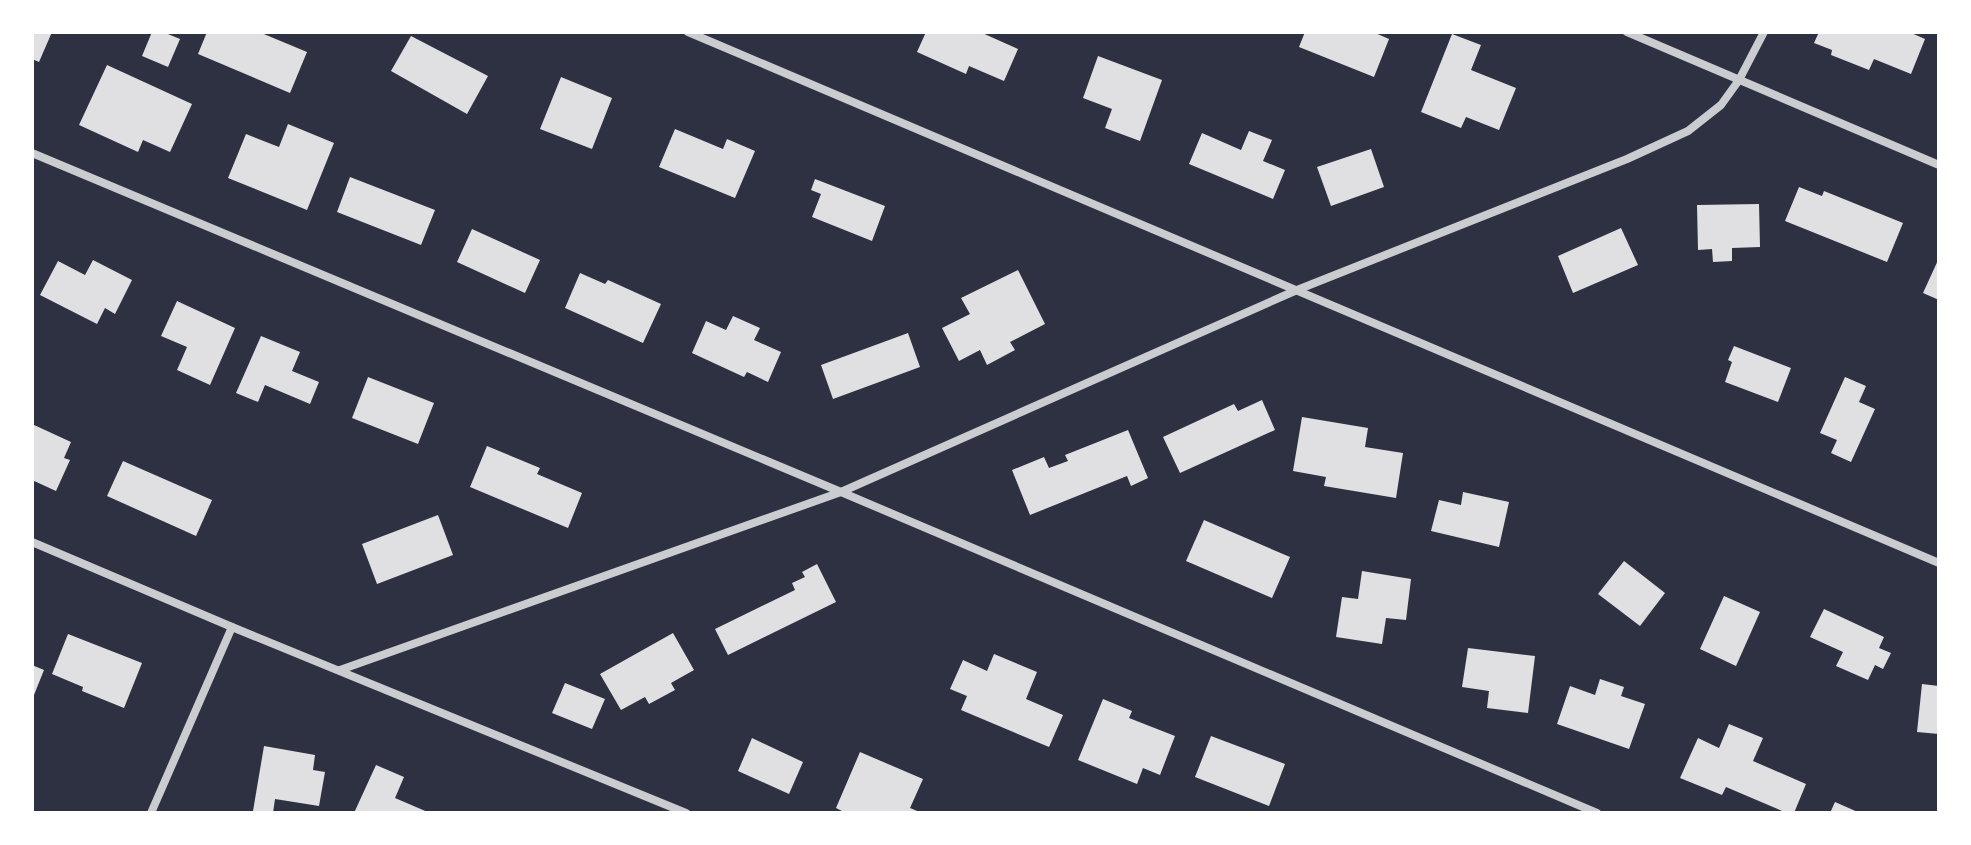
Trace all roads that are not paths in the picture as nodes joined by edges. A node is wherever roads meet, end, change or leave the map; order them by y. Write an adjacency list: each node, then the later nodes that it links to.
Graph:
1 (688, 32): 7 (street)
2 (1627, 32): 4 (street)
3 (1764, 32): 4 (street)
4 (1739, 80): 6 (street); 7 (street)
5 (32, 153): 8 (street)
6 (1939, 165)
7 (1297, 290): 8 (street); 10 (street)
8 (841, 492): 12 (street); 15 (street)
9 (32, 542): 11 (street)
10 (1939, 563)
11 (232, 627): 12 (street); 13 (street)
12 (340, 670): 14 (street)
13 (151, 813)
14 (686, 813)
15 (1597, 813)

